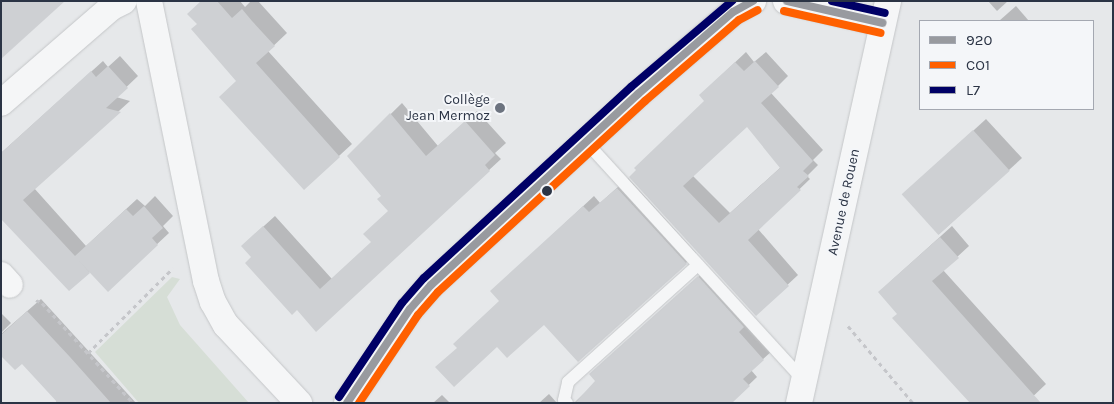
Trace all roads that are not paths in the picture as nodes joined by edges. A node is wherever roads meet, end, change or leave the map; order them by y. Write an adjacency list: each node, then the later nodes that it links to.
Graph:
1 (124, 1): 6 (street)
2 (150, 1): 10 (street)
3 (753, 1): 7 (street)
4 (786, 1): 5 (street)
5 (886, 12): 9 (street, Avenue de Rouen)
6 (1, 104)
7 (586, 142): 8 (lane); 11 (street)
8 (698, 265): 9 (lane); 12 (lane)
9 (802, 392)
10 (299, 403)
11 (347, 403)
12 (566, 403)

